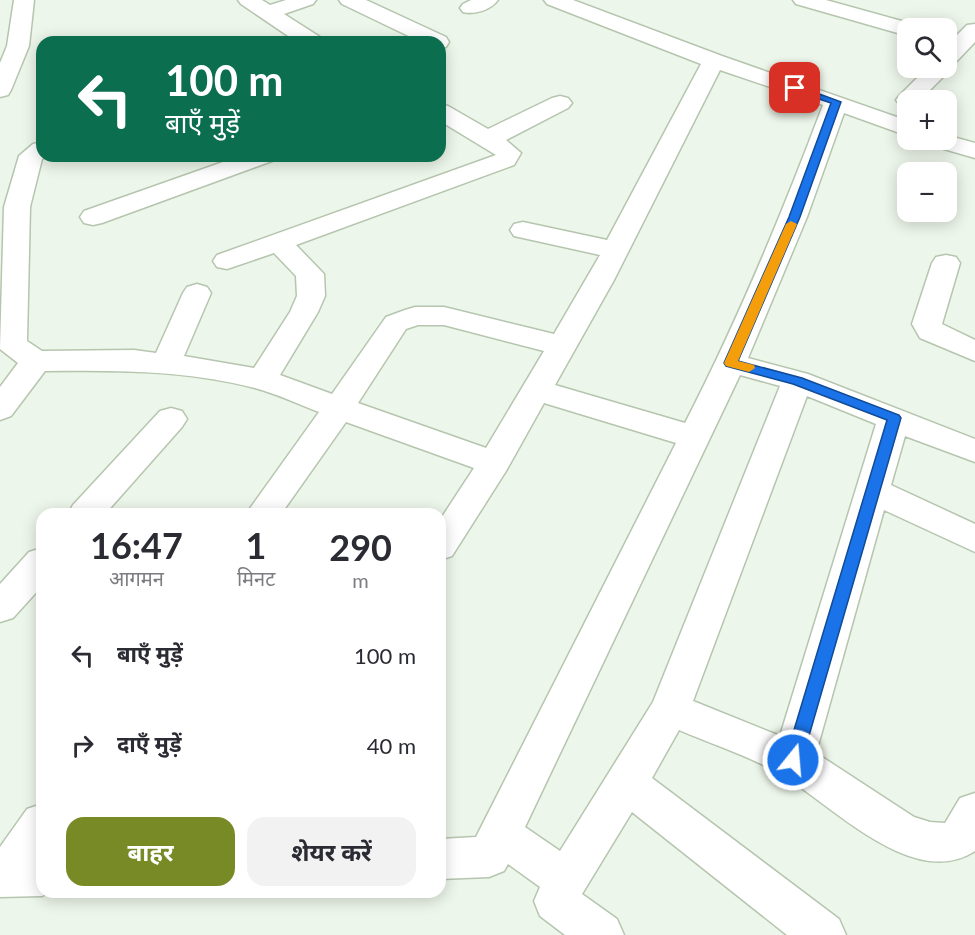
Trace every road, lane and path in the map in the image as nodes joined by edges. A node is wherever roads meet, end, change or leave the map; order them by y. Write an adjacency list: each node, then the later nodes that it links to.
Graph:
1 (24, 0): 14 (street)
2 (248, 0): 8 (street)
3 (306, 0): 8 (street)
4 (349, 0): 11 (street)
5 (554, 0): 12 (street)
6 (803, 0): 7 (street)
7 (842, 5): 9 (street)
8 (267, 14): 10 (street)
9 (897, 26)
10 (302, 36)
11 (417, 36)
12 (714, 61): 16 (street); 28 (street)
13 (930, 78): 15 (street)
14 (0, 90)
15 (918, 90)
16 (836, 102): 19 (street); 35 (street)
17 (560, 104): 20 (street)
18 (446, 114): 20 (street)
19 (897, 126)
20 (488, 139): 27 (street)
21 (957, 146): 22 (street)
22 (975, 152)
23 (36, 153): 34 (street)
24 (245, 162): 25 (street)
25 (93, 217)
26 (523, 230): 28 (street)
27 (279, 243): 29 (street); 37 (street)
28 (616, 250): 32 (street)
29 (226, 261)
30 (946, 263): 33 (street)
31 (197, 293): 36 (street)
32 (562, 346): 39 (street); 40 (street)
33 (975, 351)
34 (36, 361): 36 (street); 41 (street)
35 (731, 363): 38 (street); 44 (street)
36 (166, 364): 37 (street)
37 (262, 380): 40 (street)
38 (797, 381): 42 (street); 54 (street)
39 (536, 390): 44 (street); 46 (street)
40 (339, 408): 46 (street); 49 (street)
41 (0, 409)
42 (894, 418): 45 (street); 47 (street)
43 (171, 419): 48 (street)
44 (694, 437): 58 (street)
45 (975, 451)
46 (494, 463): 50 (street)
47 (874, 490): 51 (street); 55 (street)
48 (90, 508)
49 (267, 508)
50 (446, 537)
51 (975, 539)
52 (36, 569): 53 (street)
53 (0, 608)
54 (670, 709): 55 (street); 56 (street)
55 (793, 760): 57 (street)
56 (627, 783): 62 (street); 64 (street)
57 (975, 812)
58 (499, 833): 60 (street); 62 (street)
59 (36, 835): 61 (street)
60 (446, 859)
61 (16, 875)
62 (566, 880): 63 (street)
63 (601, 935)
64 (823, 935)

